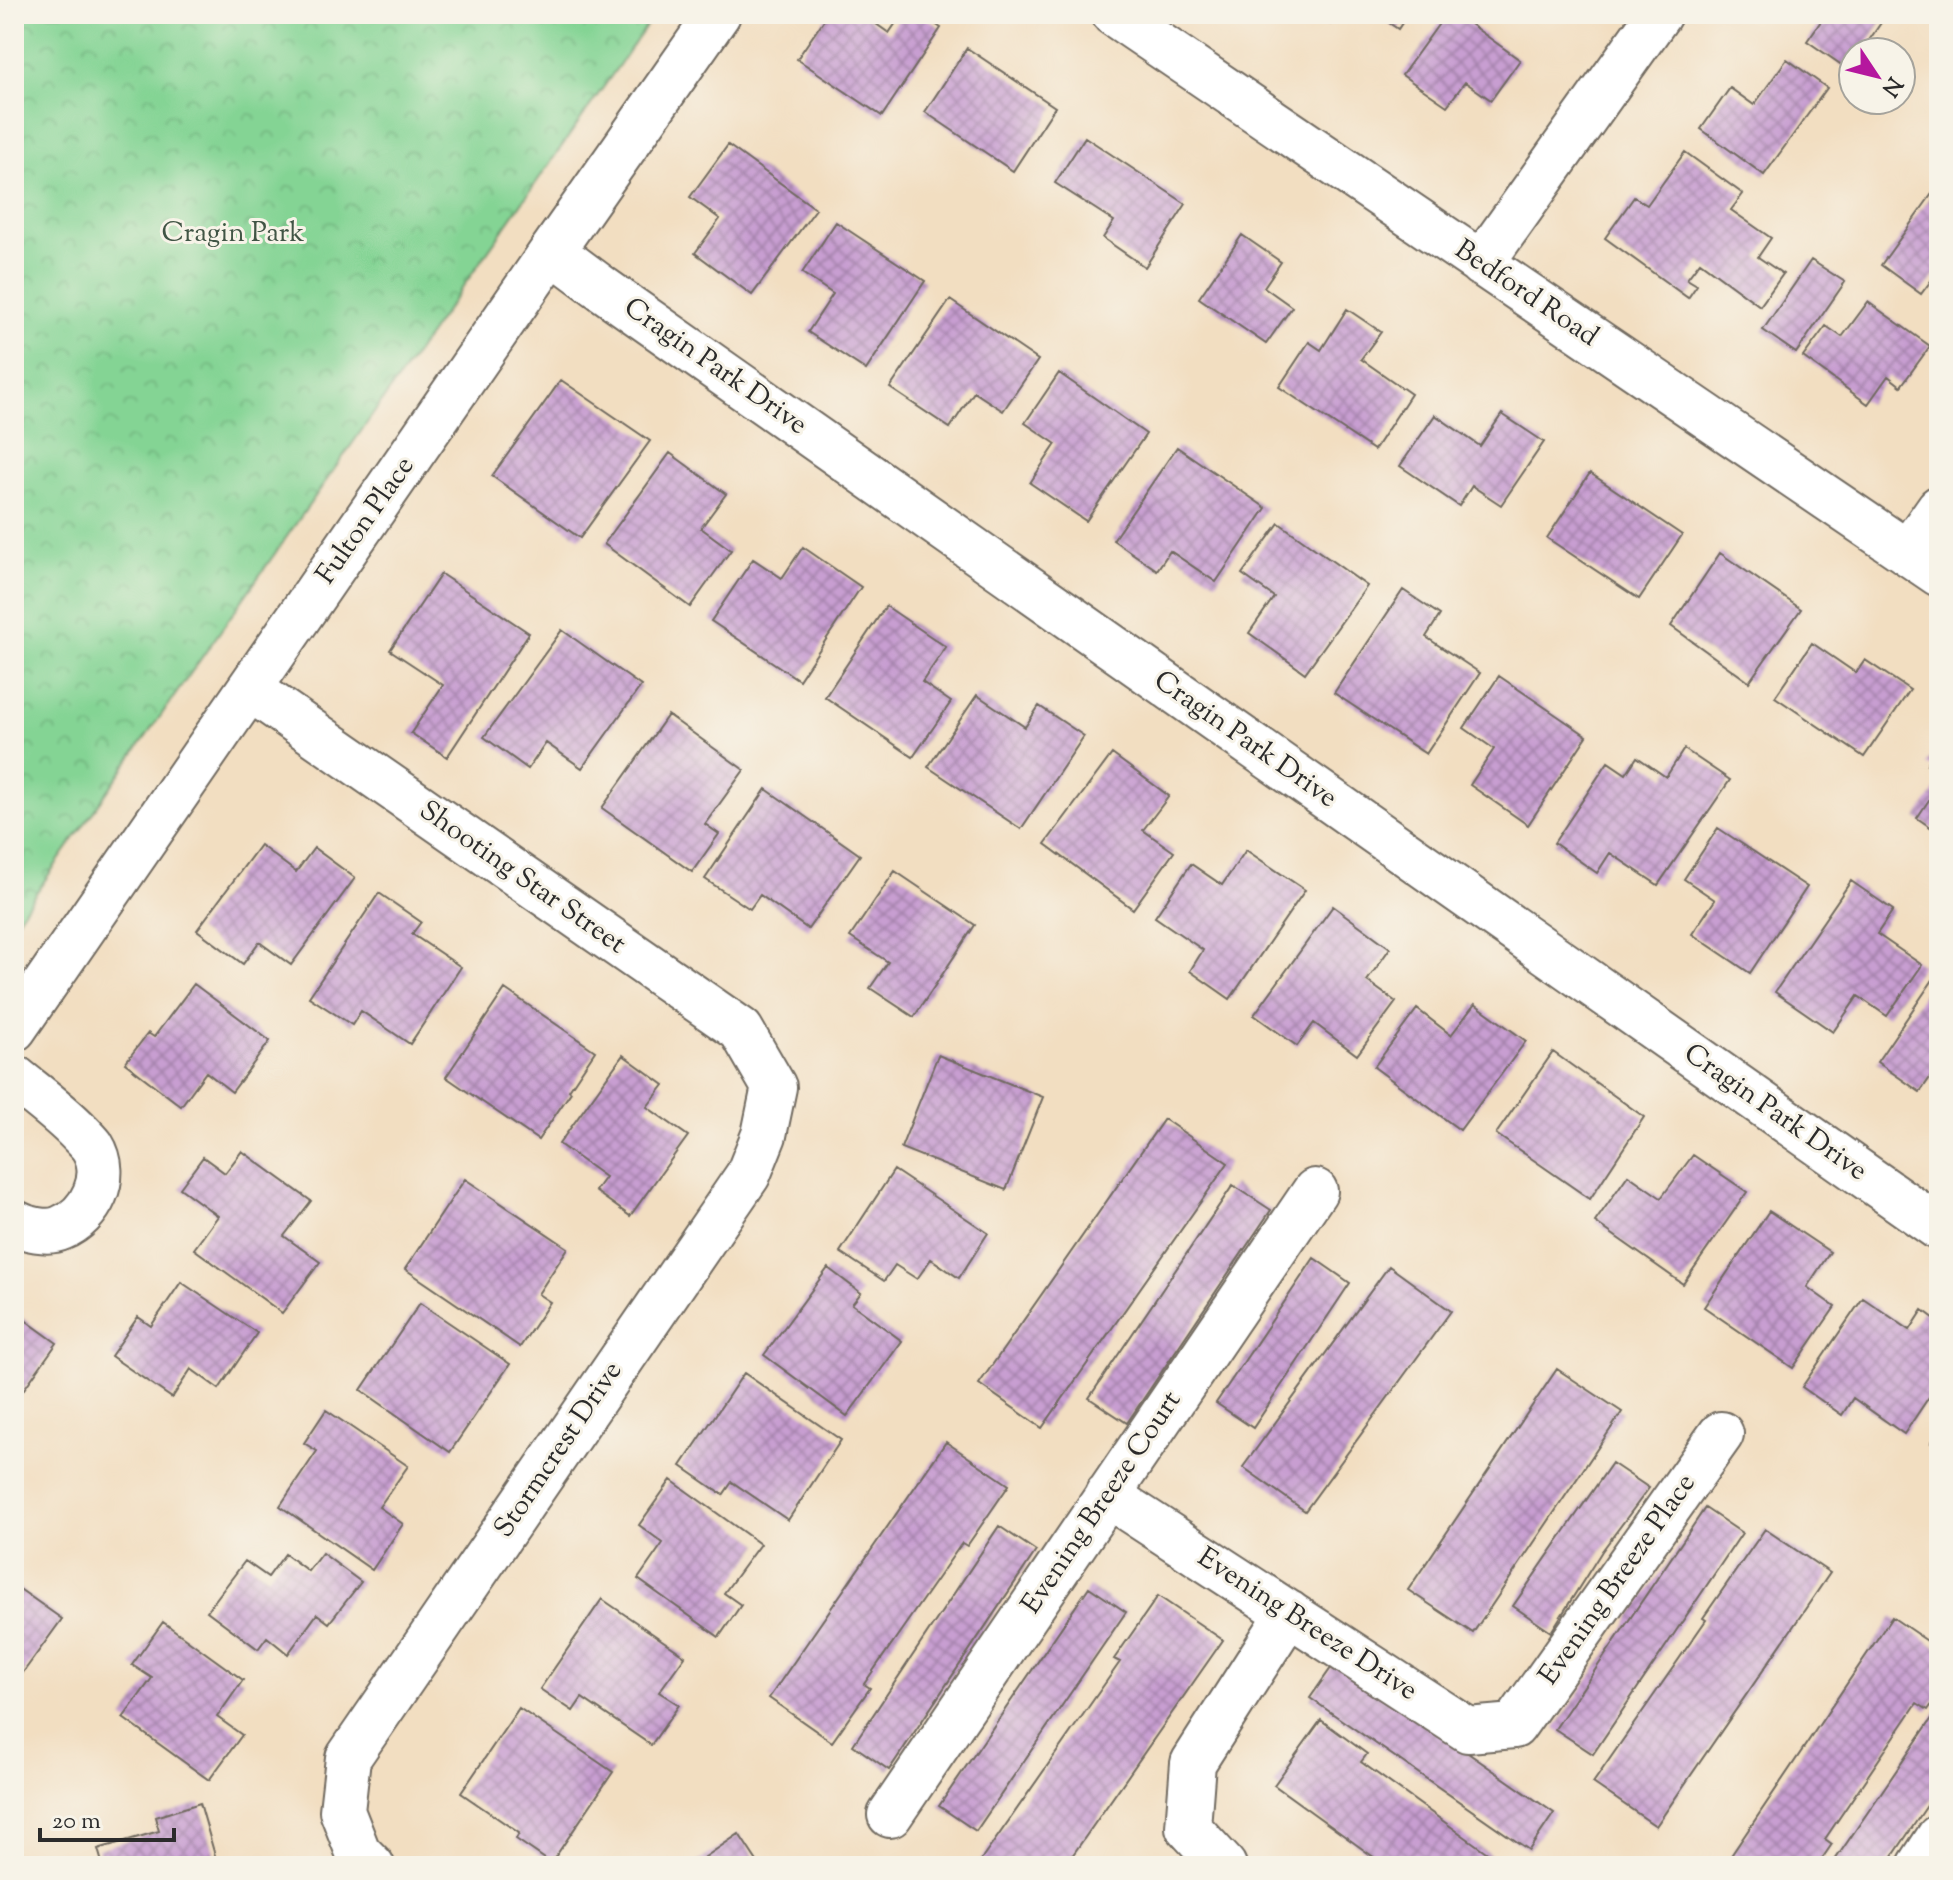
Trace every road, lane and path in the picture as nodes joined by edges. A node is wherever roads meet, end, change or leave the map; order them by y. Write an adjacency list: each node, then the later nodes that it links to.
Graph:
1 (718, 14): 4 (street, Fulton Place)
2 (1114, 14): 5 (street, Bedford Road)
3 (1659, 14): 5 (street)
4 (552, 251): 8 (street, Fulton Place); 14 (street, Cragin Park Drive)
5 (1481, 264): 7 (street, Bedford Road)
6 (1939, 508): 7 (street)
7 (1923, 563)
8 (250, 689): 9 (street, Fulton Place); 11 (street, Shooting Star Street)
9 (14, 1029)
10 (14, 1077): 13 (street)
11 (774, 1087): 21 (street, Stormcrest Drive)
12 (1315, 1191): 16 (street, Evening Breeze Court)
13 (14, 1222)
14 (1939, 1228)
15 (1721, 1434): 18 (street, Evening Breeze Place)
16 (1107, 1495): 17 (street, Evening Breeze Drive); 19 (street, Evening Breeze Court)
17 (1289, 1613): 18 (street, Evening Breeze Drive); 22 (street)
18 (1514, 1726)
19 (890, 1815)
20 (1939, 1837): 23 (street)
21 (372, 1866)
22 (1224, 1866)
23 (1920, 1866)

